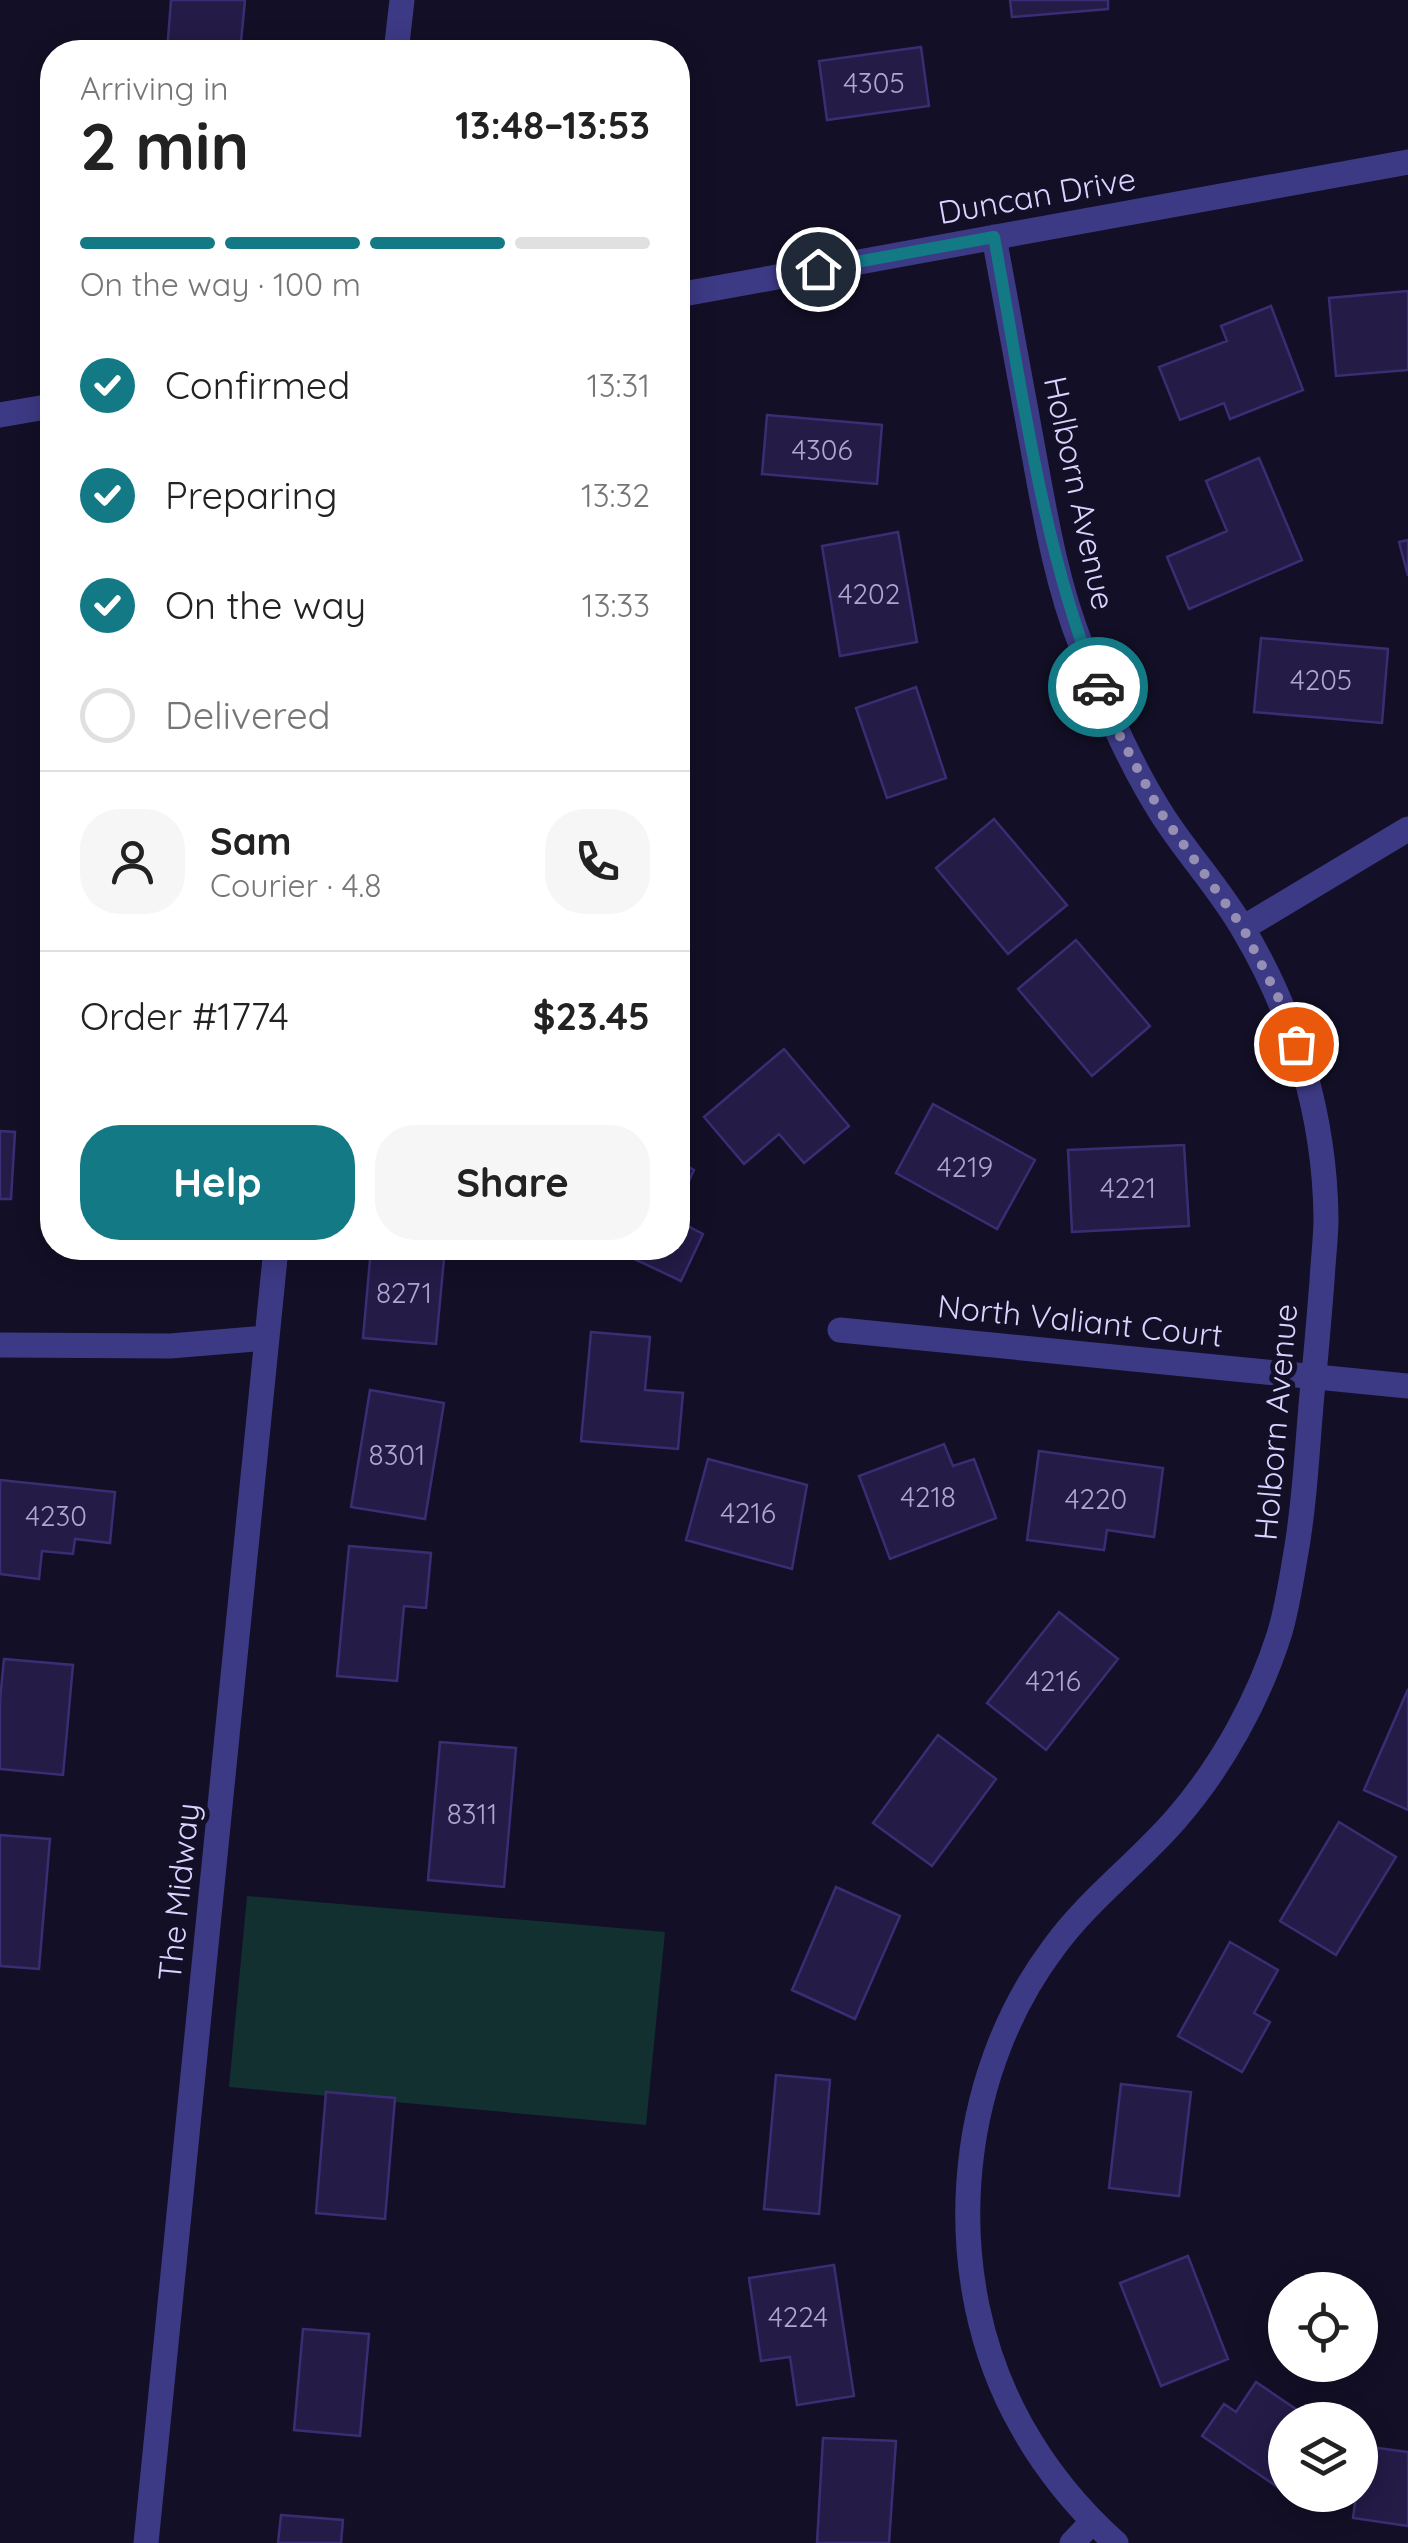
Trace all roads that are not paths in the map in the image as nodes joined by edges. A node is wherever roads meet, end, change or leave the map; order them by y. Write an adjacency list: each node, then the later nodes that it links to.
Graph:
1 (402, 0): 2 (street)
2 (397, 40)
3 (1408, 162): 4 (street, Duncan Drive)
4 (994, 237): 5 (street, Duncan Drive); 9 (street, Holborn Avenue)
5 (690, 292)
6 (40, 408): 7 (street)
7 (0, 415)
8 (1408, 829): 9 (street)
9 (1243, 928): 14 (street, Holborn Avenue)
10 (275, 1260): 12 (street, The Midway)
11 (840, 1330): 14 (street, North Valiant Court)
12 (267, 1338): 13 (street); 17 (street, The Midway)
13 (0, 1345)
14 (1314, 1378): 15 (street, North Valiant Court); 16 (street, Holborn Avenue)
15 (1408, 1386)
16 (1092, 2522): 18 (street); 19 (street, Holborn Avenue)
17 (146, 2543)
18 (1072, 2543)
19 (1116, 2543)

